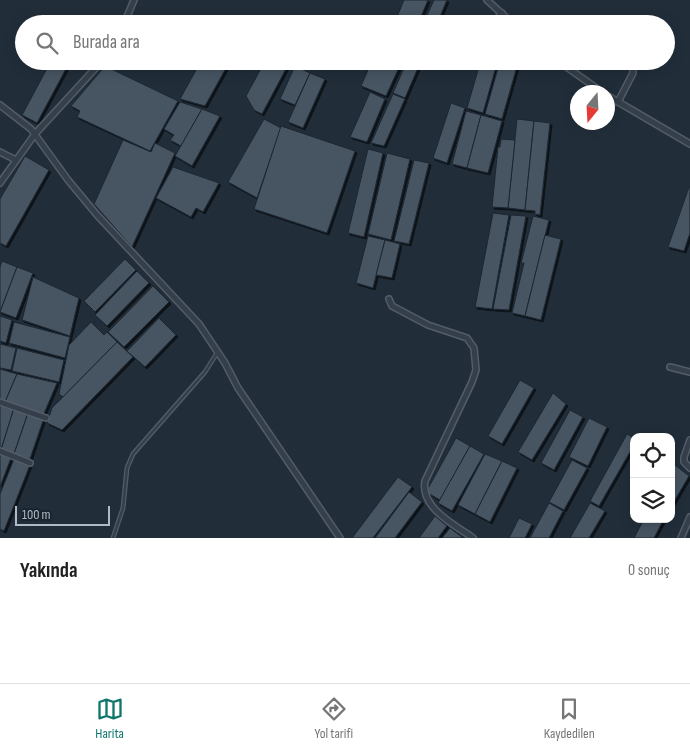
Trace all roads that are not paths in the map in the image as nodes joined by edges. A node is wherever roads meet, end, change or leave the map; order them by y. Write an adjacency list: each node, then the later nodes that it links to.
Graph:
1 (134, 0): 4 (street)
2 (487, 0): 3 (street)
3 (502, 13)
4 (128, 15)
5 (94, 70): 12 (street)
6 (571, 70): 8 (street)
7 (633, 70): 10 (street)
8 (592, 85)
9 (615, 100): 10 (street)
10 (618, 102): 13 (street)
11 (0, 105): 12 (street)
12 (35, 134): 15 (street); 18 (street)
13 (690, 144)
14 (0, 152): 15 (street)
15 (16, 160): 16 (street)
16 (0, 183)
17 (389, 299): 30 (street)
18 (218, 352): 28 (lane); 29 (street)
19 (670, 367): 20 (street)
20 (690, 372)
21 (0, 402): 22 (street)
22 (46, 418)
23 (690, 440): 26 (street)
24 (0, 452): 25 (street)
25 (30, 463)
26 (690, 468)
27 (690, 517): 31 (street)
28 (113, 538)
29 (340, 538)
30 (473, 538)
31 (681, 538)

